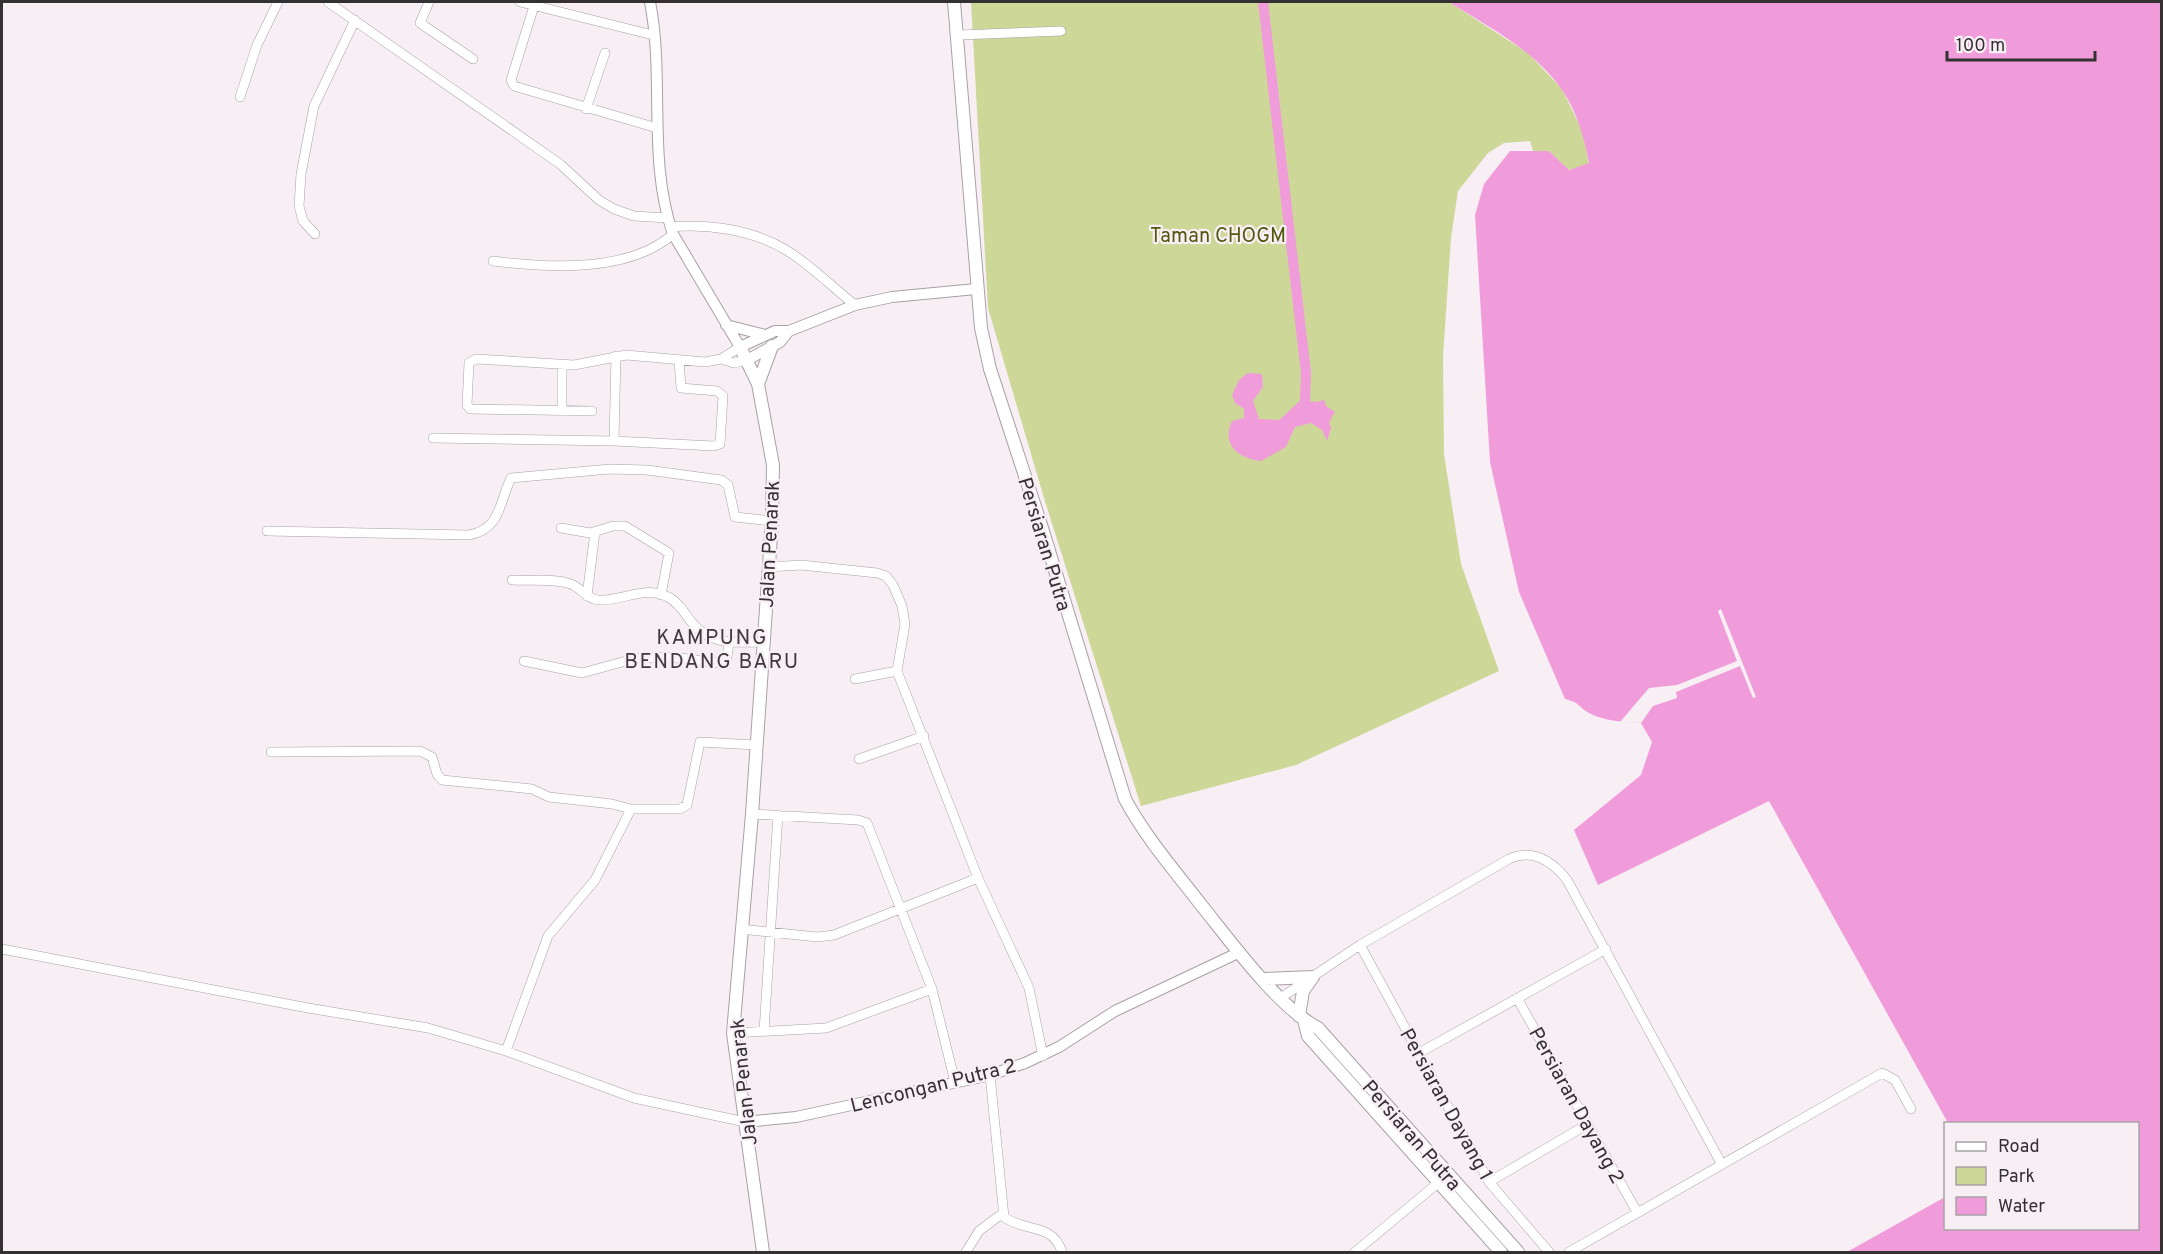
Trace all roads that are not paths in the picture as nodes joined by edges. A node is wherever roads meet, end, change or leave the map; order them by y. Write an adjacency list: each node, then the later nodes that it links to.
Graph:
1 (278, 2): 14 (street)
2 (328, 2): 8 (street)
3 (429, 2): 13 (street)
4 (520, 2): 7 (street)
5 (650, 2): 10 (street, Jalan Penarak)
6 (954, 2): 11 (main road, Persiaran Putra)
7 (534, 6): 10 (street); 15 (street)
8 (355, 20): 17 (street); 18 (street)
9 (1061, 31): 11 (street)
10 (653, 35): 16 (street, Jalan Penarak)
11 (958, 35): 20 (main road, Persiaran Putra)
12 (604, 53): 15 (street)
13 (473, 59)
14 (240, 97)
15 (586, 109): 16 (street)
16 (657, 128): 17 (street, Jalan Penarak)
17 (670, 226): 19 (street); 21 (street); 22 (street, Jalan Penarak)
18 (315, 234)
19 (493, 261)
20 (976, 289): 21 (street); 62 (main road, Persiaran Putra)
21 (855, 305): 23 (street)
22 (726, 325): 23 (street); 24 (street, Jalan Penarak)
23 (769, 341): 24 (street); 28 (street); 30 (main road)
24 (740, 347): 26 (street); 28 (main road, Jalan Penarak)
25 (616, 356): 27 (street); 29 (street); 34 (street)
26 (721, 359): 27 (street); 28 (street)
27 (679, 360): 34 (street)
28 (747, 360): 30 (main road, Jalan Penarak)
29 (562, 364): 31 (street); 31 (street)
30 (758, 384): 35 (main road, Jalan Penarak)
31 (562, 411): 32 (street)
32 (592, 411)
33 (433, 438): 34 (street)
34 (614, 441)
35 (772, 521): 37 (street); 39 (main road, Jalan Penarak)
36 (561, 528): 38 (street)
37 (267, 531)
38 (595, 532): 41 (street); 42 (street)
39 (768, 567): 43 (main road, Jalan Penarak); 46 (street)
40 (512, 580): 42 (street)
41 (661, 595): 42 (street); 44 (street)
42 (587, 596)
43 (763, 642): 44 (street); 49 (main road, Jalan Penarak)
44 (729, 643): 45 (street)
45 (524, 661)
46 (897, 671): 47 (street); 48 (street)
47 (855, 679)
48 (924, 736): 51 (street); 55 (street)
49 (756, 744): 52 (street); 53 (main road, Jalan Penarak)
50 (272, 752): 52 (street)
51 (860, 759)
52 (631, 809): 71 (street)
53 (752, 814): 54 (street); 57 (main road, Jalan Penarak)
54 (777, 815): 56 (street); 58 (street)
55 (978, 878): 56 (street); 73 (street)
56 (900, 910): 58 (street); 65 (street)
57 (741, 928): 58 (street); 70 (main road, Jalan Penarak)
58 (770, 930): 69 (street)
59 (1360, 945): 61 (street); 63 (street); 72 (street, Persiaran Dayang 1)
60 (2, 949): 71 (street)
61 (1606, 949): 67 (street); 79 (street)
62 (1240, 952): 64 (main road, Persiaran Putra); 73 (street, Lencongan Putra 2)
63 (1313, 977): 64 (main road); 66 (street); 68 (main road)
64 (1264, 979): 66 (main road, Persiaran Putra)
65 (932, 989): 69 (street); 75 (street)
66 (1281, 997): 68 (main road, Persiaran Putra)
67 (1517, 998): 72 (street); 78 (street, Persiaran Dayang 2)
68 (1301, 1018): 81 (main road, Persiaran Putra); 89 (main road, Persiaran Putra)
69 (764, 1031): 70 (street)
70 (733, 1033): 77 (main road, Jalan Penarak)
71 (506, 1051): 77 (street)
72 (1419, 1053): 80 (street, Persiaran Dayang 1)
73 (1043, 1056): 74 (street, Lencongan Putra 2)
74 (990, 1075): 75 (street, Lencongan Putra 2); 83 (street)
75 (955, 1082): 77 (street, Lencongan Putra 2)
76 (1911, 1109): 79 (street)
77 (745, 1122): 84 (main road, Jalan Penarak)
78 (1588, 1124): 80 (street); 82 (street, Persiaran Dayang 2)
79 (1721, 1163): 82 (street)
80 (1489, 1182): 90 (street, Persiaran Dayang 1)
81 (1438, 1183): 87 (street); 88 (main road, Persiaran Putra)
82 (1636, 1212): 91 (street)
83 (1002, 1213): 85 (street); 86 (street)
84 (763, 1252)
85 (966, 1252)
86 (1062, 1252)
87 (1355, 1252)
88 (1501, 1252)
89 (1518, 1252)
90 (1549, 1252)
91 (1569, 1252)

